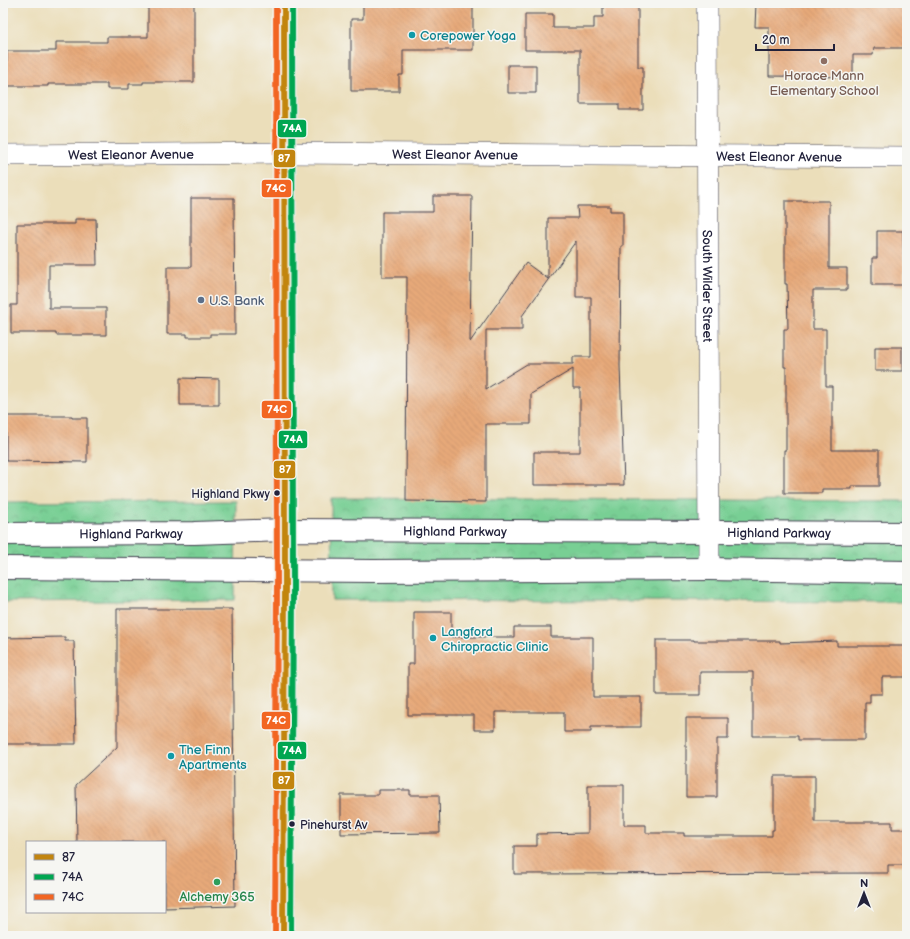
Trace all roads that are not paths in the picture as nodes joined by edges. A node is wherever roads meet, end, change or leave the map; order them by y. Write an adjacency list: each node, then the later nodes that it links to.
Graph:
1 (284, 3): 4 (street)
2 (707, 3): 5 (street, South Wilder Street)
3 (3, 154): 4 (street, West Eleanor Avenue)
4 (284, 154): 5 (street, West Eleanor Avenue); 7 (street)
5 (707, 156): 6 (street, West Eleanor Avenue); 8 (street, South Wilder Street)
6 (907, 157)
7 (285, 530): 8 (street, Highland Parkway); 10 (street, Highland Parkway); 13 (street)
8 (709, 532): 9 (street, Highland Parkway); 12 (street, South Wilder Street)
9 (907, 533)
10 (3, 534)
11 (3, 568): 13 (street)
12 (709, 569): 13 (street); 14 (street)
13 (285, 570): 15 (street)
14 (907, 572)
15 (283, 936)

